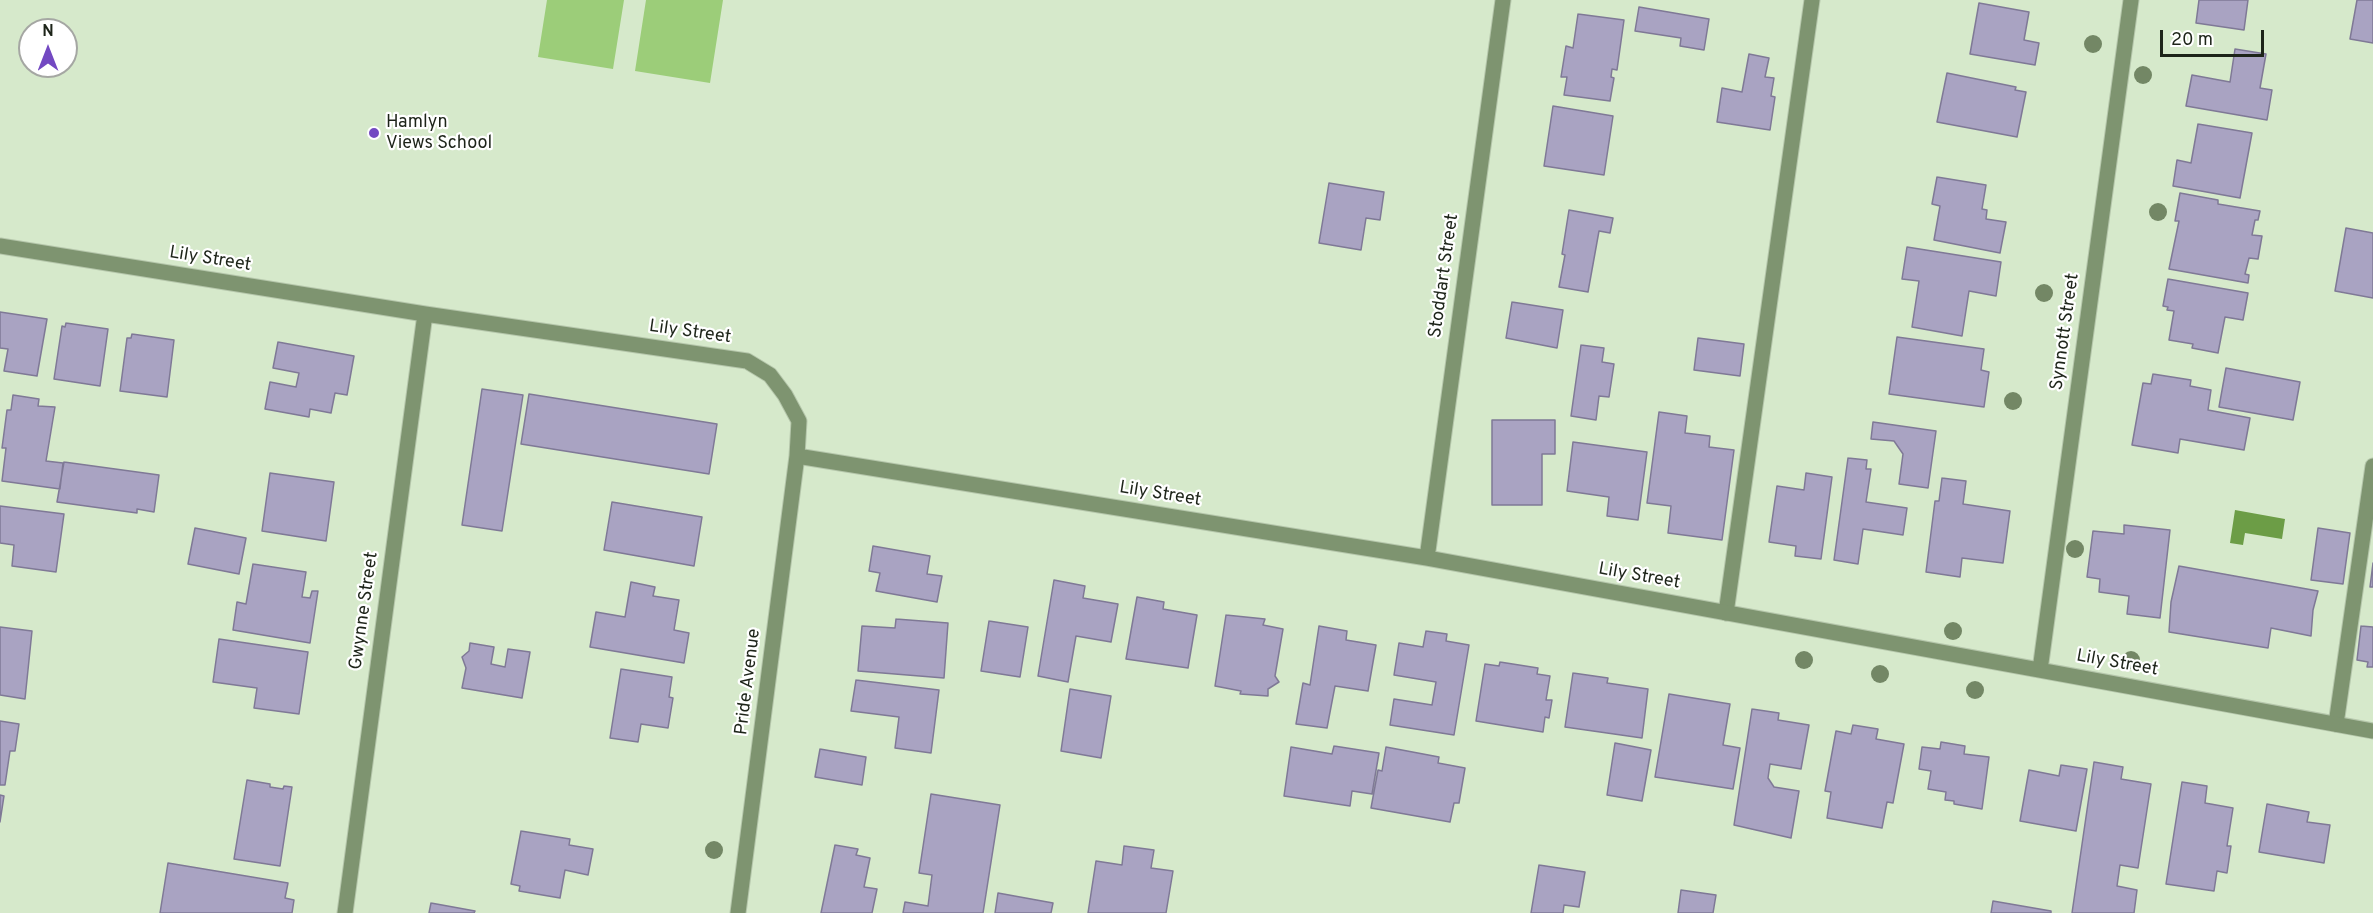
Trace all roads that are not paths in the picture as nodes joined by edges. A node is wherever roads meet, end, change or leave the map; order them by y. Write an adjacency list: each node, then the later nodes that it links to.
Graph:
1 (1503, 0): 8 (street, Stoddart Street)
2 (1812, 0): 9 (street)
3 (2131, 0): 10 (street, Synnott Street)
4 (0, 246): 5 (street, Lily Street)
5 (425, 314): 6 (street, Lily Street); 13 (street, Gwynne Street)
6 (797, 456): 8 (street, Lily Street); 14 (street, Pride Avenue)
7 (2373, 466): 11 (street)
8 (1427, 558): 9 (street, Lily Street)
9 (1726, 613): 10 (street, Lily Street)
10 (2040, 670): 11 (street, Lily Street)
11 (2336, 724): 12 (street, Lily Street)
12 (2373, 731)
13 (345, 913)
14 (738, 913)

